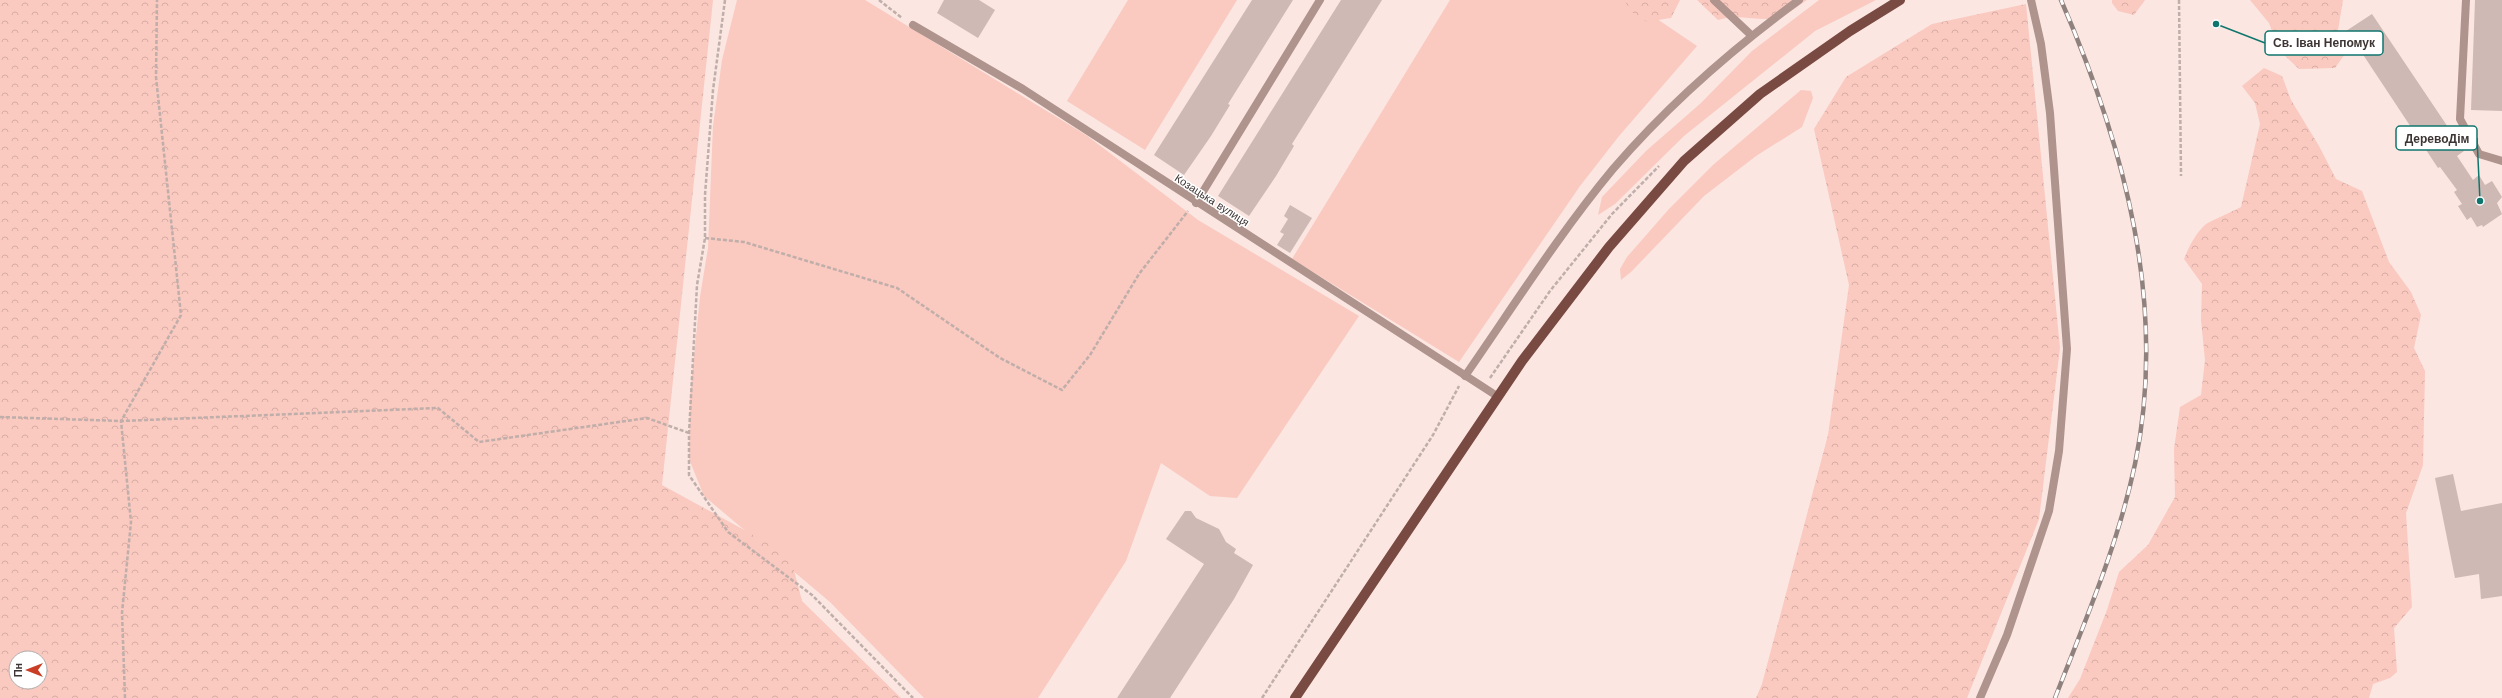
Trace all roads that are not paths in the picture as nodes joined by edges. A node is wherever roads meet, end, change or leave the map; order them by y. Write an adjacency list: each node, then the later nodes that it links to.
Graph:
1 (1320, 0): 10 (street)
2 (1714, 0): 8 (street)
3 (1799, 0): 8 (street)
4 (1900, 0): 12 (main road)
5 (2031, 0): 14 (street)
6 (2466, 0): 9 (street)
7 (913, 25): 10 (street, Козацька вулиця)
8 (1751, 35): 11 (street)
9 (2502, 161)
10 (1196, 202): 11 (street, Козацька вулиця)
11 (1465, 376): 12 (street, Козацька вулиця)
12 (1497, 396): 13 (main road)
13 (1295, 698)
14 (1980, 698)

